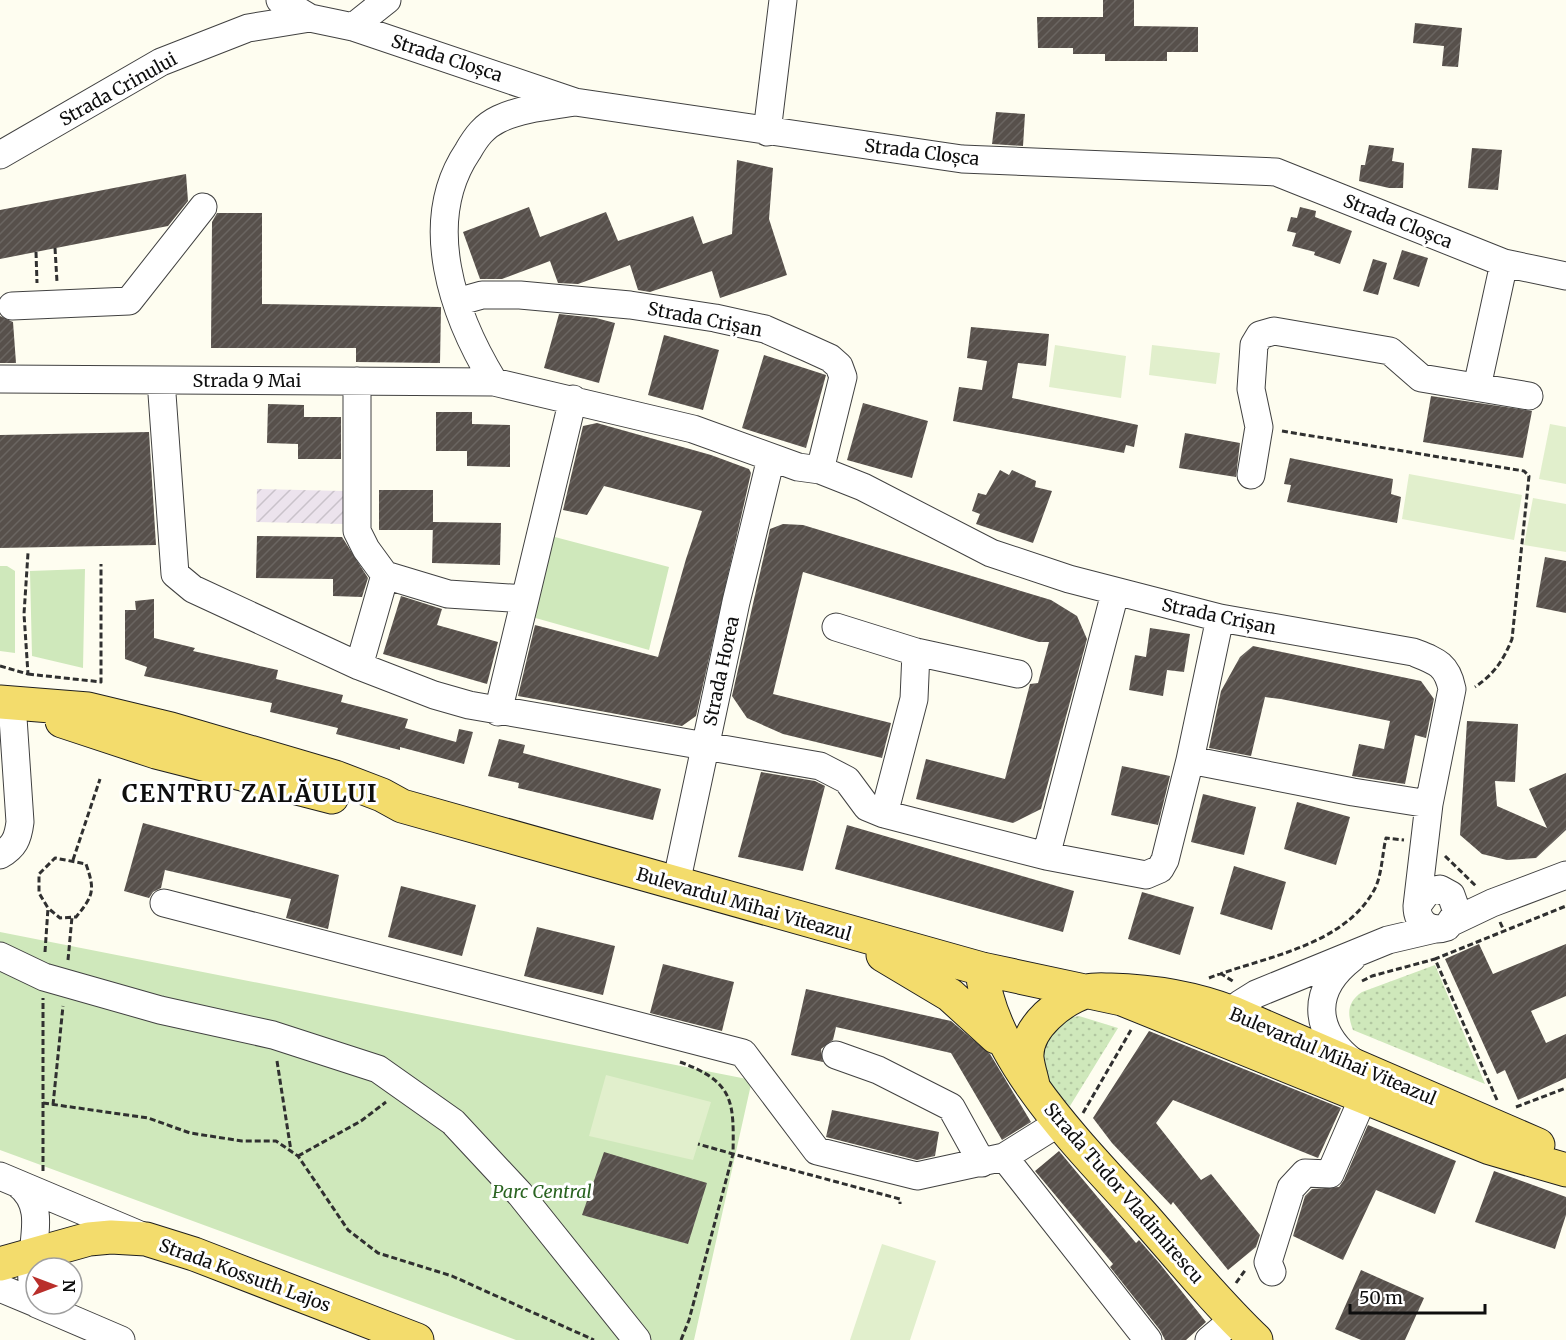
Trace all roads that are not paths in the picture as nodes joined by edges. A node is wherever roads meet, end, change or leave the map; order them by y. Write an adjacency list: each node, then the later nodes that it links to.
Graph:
1 (279, 0): 4 (street, Strada Cloșca)
2 (387, 0): 5 (street)
3 (783, 0): 7 (street)
4 (310, 18): 5 (street, Strada Cloșca); 8 (street, Strada Crinului)
5 (353, 27): 6 (street, Strada Cloșca)
6 (575, 102): 7 (street, Strada Cloșca); 12 (street)
7 (767, 132): 10 (street, Strada Cloșca)
8 (0, 154)
9 (203, 207): 13 (street)
10 (1504, 263): 11 (street, Strada Cloșca); 18 (street)
11 (1566, 276)
12 (457, 303): 17 (street); 22 (street, Strada Crișan)
13 (40, 310)
14 (0, 379): 15 (street, Strada 9 Mai)
15 (161, 380): 16 (street, Strada 9 Mai); 30 (street)
16 (357, 381): 17 (street, Strada 9 Mai); 24 (street)
17 (494, 382): 20 (street, Strada Crișan)
18 (1477, 387): 19 (street); 23 (street)
19 (1529, 396)
20 (573, 399): 21 (street, Strada Crișan); 26 (street)
21 (771, 458): 22 (street, Strada Crișan); 34 (street, Strada Horea)
22 (820, 470): 25 (street, Strada Crișan)
23 (1251, 475)
24 (385, 575): 26 (street); 30 (street)
25 (1115, 593): 27 (street, Strada Crișan); 39 (street)
26 (525, 599): 33 (street)
27 (1220, 618): 35 (street); 36 (street, Strada Crișan)
28 (836, 627): 29 (street)
29 (916, 652): 31 (street); 37 (street)
30 (360, 666): 33 (street)
31 (1018, 674)
32 (6, 702): 38 (street); 41 (main road, Bulevardul Mihai Viteazul)
33 (498, 712): 34 (street)
34 (705, 746): 37 (street); 41 (street, Strada Horea)
35 (1190, 760): 36 (street); 39 (street)
36 (1429, 804): 43 (street, Strada Crișan)
37 (884, 814): 39 (street)
38 (0, 855)
39 (1046, 856)
40 (1566, 875): 43 (street)
41 (676, 884): 44 (main road, Bulevardul Mihai Viteazul)
42 (164, 903): 55 (street)
43 (1438, 911): 45 (street)
44 (823, 926): 47 (main road, Bulevardul Mihai Viteazul); 50 (main road)
45 (1358, 953): 49 (street); 52 (street)
46 (0, 956): 69 (street)
47 (981, 969): 48 (main road, Bulevardul Mihai Viteazul); 50 (main road, Strada Tudor Vladimirescu)
48 (1089, 990): 49 (main road, Bulevardul Mihai Viteazul); 53 (main road)
49 (1227, 1026): 52 (main road, Bulevardul Mihai Viteazul)
50 (1008, 1049): 53 (main road, Strada Tudor Vladimirescu)
51 (836, 1055): 55 (street)
52 (1361, 1082): 56 (main road, Bulevardul Mihai Viteazul); 57 (main road, Bulevardul Mihai Viteazul); 62 (street)
53 (1033, 1085): 54 (main road, Strada Tudor Vladimirescu)
54 (1069, 1121): 55 (street); 66 (main road, Strada Tudor Vladimirescu)
55 (993, 1160): 70 (street)
56 (1566, 1160)
57 (1566, 1170)
58 (20, 1178): 59 (street); 60 (street)
59 (163, 1244): 60 (main road, Strada Kossuth Lajos); 68 (main road, Strada Kossuth Lajos)
60 (33, 1255): 61 (main road, Strada Kossuth Lajos)
61 (0, 1264)
62 (1272, 1272)
63 (0, 1288): 64 (street)
64 (24, 1297)
65 (68, 1316): 67 (street)
66 (1245, 1330): 71 (street)
67 (121, 1340)
68 (417, 1340)
69 (638, 1340)
70 (1148, 1340)
71 (1209, 1340)

